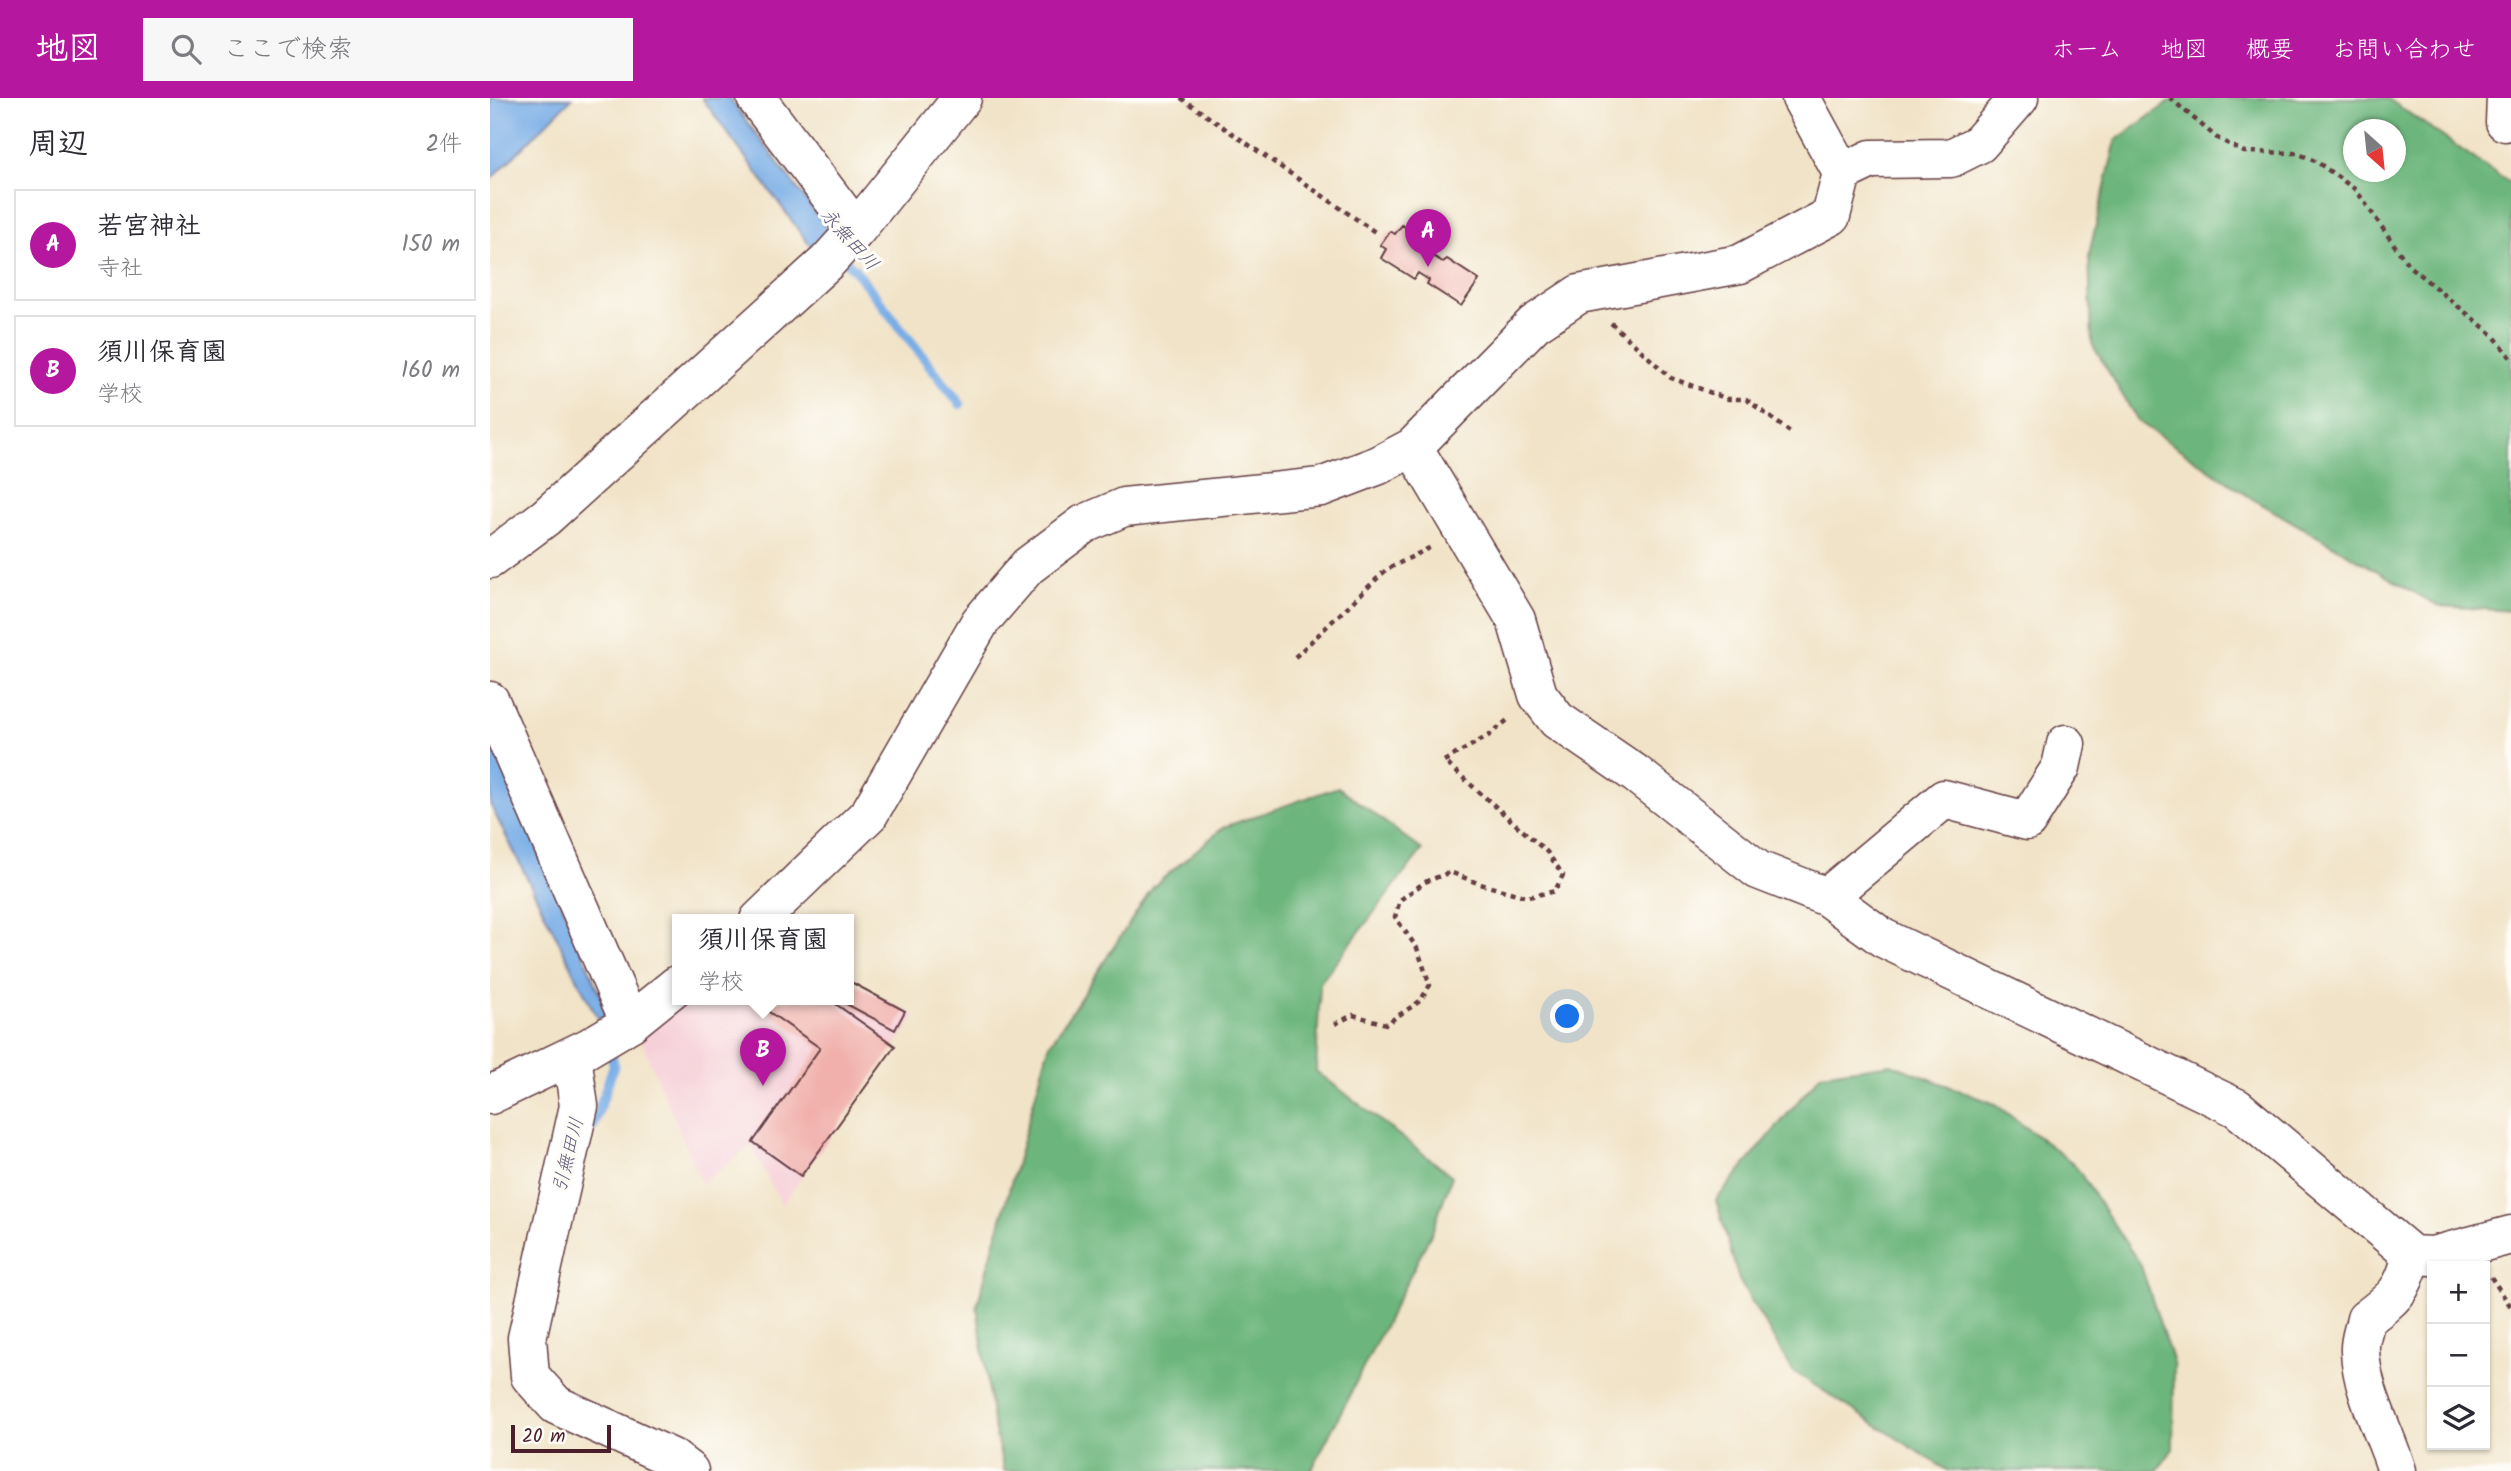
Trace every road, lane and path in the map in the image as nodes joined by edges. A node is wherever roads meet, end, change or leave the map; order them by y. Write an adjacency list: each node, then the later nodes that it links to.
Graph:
1 (756, 98): 9 (street)
2 (962, 98): 9 (street)
3 (1181, 98): 8 (path)
4 (1801, 98): 7 (street)
5 (2019, 98): 7 (street)
6 (2169, 98): 11 (path)
7 (1842, 173): 10 (street)
8 (1375, 232)
9 (842, 245): 15 (street)
10 (1579, 294): 12 (path); 13 (street)
11 (2511, 358)
12 (1790, 432)
13 (1413, 447): 14 (street); 21 (street)
14 (1463, 532): 16 (path); 17 (street)
15 (490, 559)
16 (1295, 657)
17 (1538, 695): 20 (street); 23 (path)
18 (490, 701): 24 (street)
19 (2066, 744): 20 (street)
20 (1827, 897): 27 (street)
21 (765, 914)
22 (672, 989): 24 (street)
23 (1335, 1024)
24 (601, 1040): 25 (street); 30 (street)
25 (490, 1095)
26 (2511, 1235): 27 (street)
27 (2412, 1255): 31 (street)
28 (2490, 1276): 29 (path)
29 (2511, 1307)
30 (689, 1471)
31 (2397, 1471)

